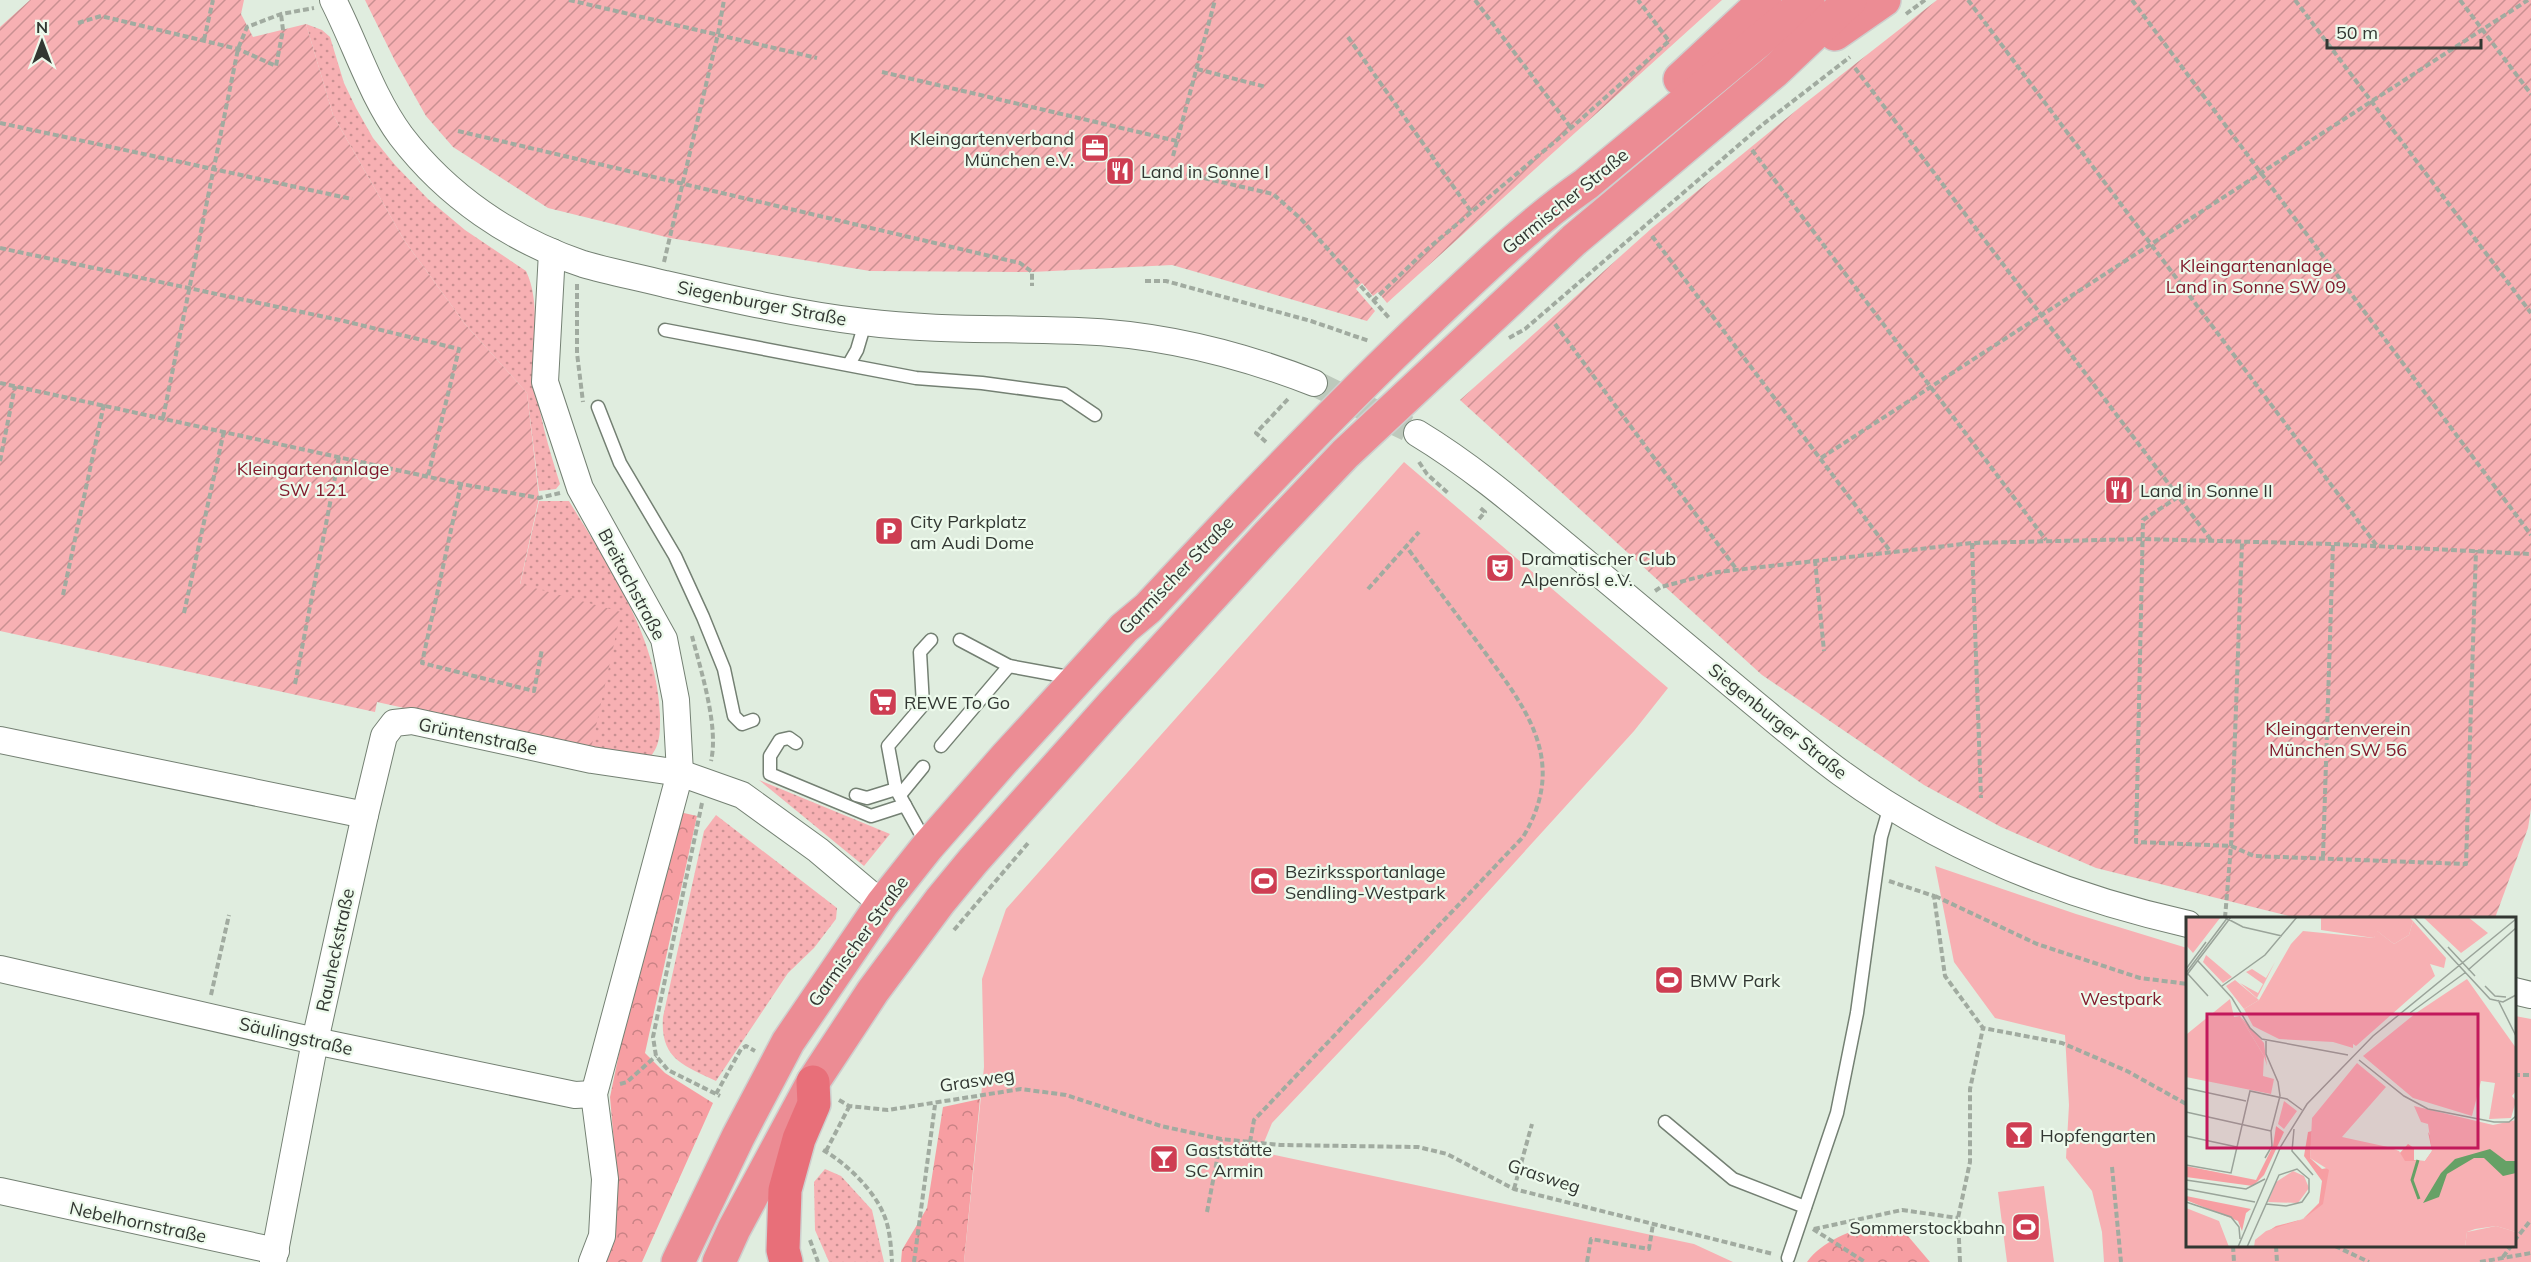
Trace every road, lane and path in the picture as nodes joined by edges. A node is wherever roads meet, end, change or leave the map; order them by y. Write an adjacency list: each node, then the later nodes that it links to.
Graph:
1 (213, 0): 23 (path)
2 (569, 0): 21 (path)
3 (724, 0): 21 (path)
4 (1215, 0): 28 (path)
5 (1475, 0): 35 (path)
6 (1638, 0): 35 (path)
7 (1765, 0): 45 (highway)
8 (1808, 0): 45 (highway, Garmischer Straße)
9 (1850, 0): 29 (highway, Garmischer Straße)
10 (1925, 0): 17 (path)
11 (1968, 0): 49 (path)
12 (2132, 0): 42 (path)
13 (2295, 0): 33 (path)
14 (2460, 0): 20 (path)
15 (2528, 0): 20 (path)
16 (334, 2): 18 (path); 51 (street, Siegenburger Straße)
17 (1891, 10): 29 (highway)
18 (281, 14): 24 (path); 24 (path)
19 (78, 23): 23 (path)
20 (2482, 29): 32 (path); 33 (path)
21 (718, 34): 26 (path); 43 (path)
22 (1348, 37): 46 (path)
23 (204, 40): 24 (path)
24 (238, 49): 40 (path)
25 (1852, 56): 63 (path)
26 (817, 58)
27 (1855, 68): 57 (path)
28 (1197, 69): 31 (path); 37 (path)
29 (1775, 71): 148 (highway, Garmischer Straße)
30 (882, 72): 37 (path)
31 (1266, 87)
32 (2531, 94)
33 (2372, 101): 42 (path); 56 (path)
34 (0, 123): 40 (path)
35 (1571, 128): 46 (path)
36 (458, 131): 43 (path)
37 (1177, 141): 39 (path)
38 (1752, 150): 68 (path)
39 (1173, 156)
40 (215, 169): 44 (path); 54 (path)
41 (1169, 170): 55 (path)
42 (2260, 173): 49 (path); 87 (path)
43 (682, 185): 48 (path); 53 (path)
44 (352, 199)
45 (1547, 211): 110 (highway, Garmischer Straße)
46 (1472, 214): 55 (path)
47 (1652, 236): 78 (path)
48 (670, 238)
49 (2151, 243): 57 (path); 95 (path)
50 (0, 248): 54 (path)
51 (552, 252): 59 (street, Siegenburger Straße); 117 (street, Breitachstraße)
52 (1145, 281): 62 (path)
53 (1032, 286)
54 (189, 289): 73 (path); 80 (path)
55 (1373, 301): 58 (path)
56 (2531, 314)
57 (2040, 316): 68 (path); 82 (path)
58 (1390, 319)
59 (865, 322): 64 (lane); 66 (street, Siegenburger Straße)
60 (1555, 324): 100 (path)
61 (666, 330): 64 (lane)
62 (1369, 341)
63 (1502, 341)
64 (849, 364): 72 (lane)
65 (0, 383): 67 (path)
66 (1314, 383)
67 (15, 386): 70 (path); 79 (path)
68 (1930, 387): 78 (path); 89 (path)
69 (1288, 399): 76 (path)
70 (104, 404): 73 (path); 102 (path)
71 (598, 407): 112 (lane)
72 (1095, 415)
73 (163, 418): 74 (path)
74 (224, 431): 77 (path); 104 (path)
75 (1417, 434): 103 (street, Siegenburger Straße)
76 (1266, 442)
77 (339, 457): 80 (path); 111 (path)
78 (1821, 458): 97 (path)
79 (0, 460)
80 (428, 476): 81 (path)
81 (461, 484): 83 (path); 107 (path)
82 (2178, 497): 88 (path); 90 (path)
83 (539, 498)
84 (1483, 510): 85 (path)
85 (1479, 519)
86 (1419, 532): 94 (path)
87 (2531, 535)
88 (2143, 539): 89 (path); 90 (path); 126 (path)
89 (2047, 540): 92 (path)
90 (2211, 541): 91 (path)
91 (2242, 542): 93 (path); 126 (path)
92 (1972, 543): 97 (path); 121 (path)
93 (2333, 544): 95 (path); 127 (path)
94 (1406, 546): 101 (path); 156 (path)
95 (2378, 547): 96 (path)
96 (2476, 550): 98 (path); 127 (path)
97 (1891, 551): 99 (path)
98 (2531, 554)
99 (1815, 560): 100 (path); 108 (path)
100 (1737, 570): 103 (path)
101 (1368, 589)
102 (63, 595)
103 (1639, 606): 122 (street, Siegenburger Straße)
104 (183, 613)
105 (931, 640): 120 (lane)
106 (960, 640): 109 (lane)
107 (542, 649)
108 (1824, 651)
109 (1009, 666): 110 (lane); 115 (lane)
110 (1078, 679): 125 (highway, Garmischer Straße)
111 (295, 684)
112 (753, 720)
113 (0, 740): 123 (street)
114 (796, 743): 120 (lane)
115 (941, 746)
116 (923, 767): 120 (lane)
117 (680, 774): 118 (street, Grüntenstraße); 123 (street, Grüntenstraße); 149 (street, Breitachstraße)
118 (707, 782): 130 (street, Grüntenstraße); 147 (path)
119 (856, 795): 120 (lane)
120 (900, 796): 125 (lane)
121 (1981, 798)
122 (1890, 806): 128 (lane); 133 (street, Siegenburger Straße)
123 (365, 815): 145 (street, Rauheckstraße)
124 (1032, 838): 134 (path)
125 (928, 846): 130 (highway, Garmischer Straße)
126 (2231, 846): 127 (path); 132 (path)
127 (2323, 857)
128 (1875, 876): 129 (path); 161 (lane)
129 (1934, 896): 140 (path); 144 (path)
130 (882, 904): 157 (highway, Garmischer Straße)
131 (229, 915): 136 (path)
132 (2224, 917)
133 (2186, 924)
134 (951, 934)
135 (218, 940): 136 (path)
136 (224, 941): 138 (path)
137 (214, 954): 138 (path)
138 (220, 956): 143 (path)
139 (0, 969): 143 (street, Säulingstraße)
140 (2186, 984)
141 (2516, 991): 142 (street)
142 (2531, 994)
143 (207, 1016): 145 (street, Säulingstraße)
144 (1983, 1028): 150 (path); 163 (path)
145 (315, 1041): 149 (street, Säulingstraße); 174 (street, Rauheckstraße)
146 (756, 1051): 147 (path)
147 (656, 1056): 149 (path)
148 (825, 1090): 152 (path, Grasweg); 157 (highway, Garmischer Straße); 180 (highway)
149 (594, 1094): 177 (street)
150 (2186, 1104)
151 (935, 1105): 152 (path, Grasweg); 155 (path, Grasweg); 182 (path)
152 (849, 1106): 181 (path)
153 (1665, 1122): 161 (lane)
154 (1532, 1124): 159 (path)
155 (1221, 1139): 156 (path, Grasweg); 162 (path)
156 (1250, 1142): 159 (path, Grasweg)
157 (756, 1146): 178 (highway, Garmischer Straße); 179 (highway, Garmischer Straße)
158 (2112, 1167): 186 (path)
159 (1514, 1189): 165 (path, Grasweg)
160 (0, 1191): 174 (street, Nebelhornstraße)
161 (1805, 1207): 166 (lane)
162 (1208, 1212)
163 (1958, 1218): 167 (path); 185 (path)
164 (2531, 1220): 168 (path)
165 (1653, 1224): 175 (path, Grasweg); 183 (path)
166 (1798, 1226): 167 (path); 175 (lane)
167 (1812, 1229): 184 (path)
168 (2516, 1239)
169 (2233, 1247): 187 (path)
170 (2276, 1247): 188 (path)
171 (2339, 1247): 189 (path)
172 (2510, 1247): 176 (path)
173 (2531, 1253): 176 (path)
174 (274, 1257)
175 (1788, 1258)
176 (2503, 1258): 190 (path)
177 (592, 1262)
178 (678, 1262)
179 (719, 1262)
180 (786, 1262)
181 (892, 1262)
182 (914, 1262)
183 (1587, 1262)
184 (1866, 1262)
185 (1960, 1262)
186 (2121, 1262)
187 (2234, 1262)
188 (2277, 1262)
189 (2369, 1262)
190 (2480, 1262)

